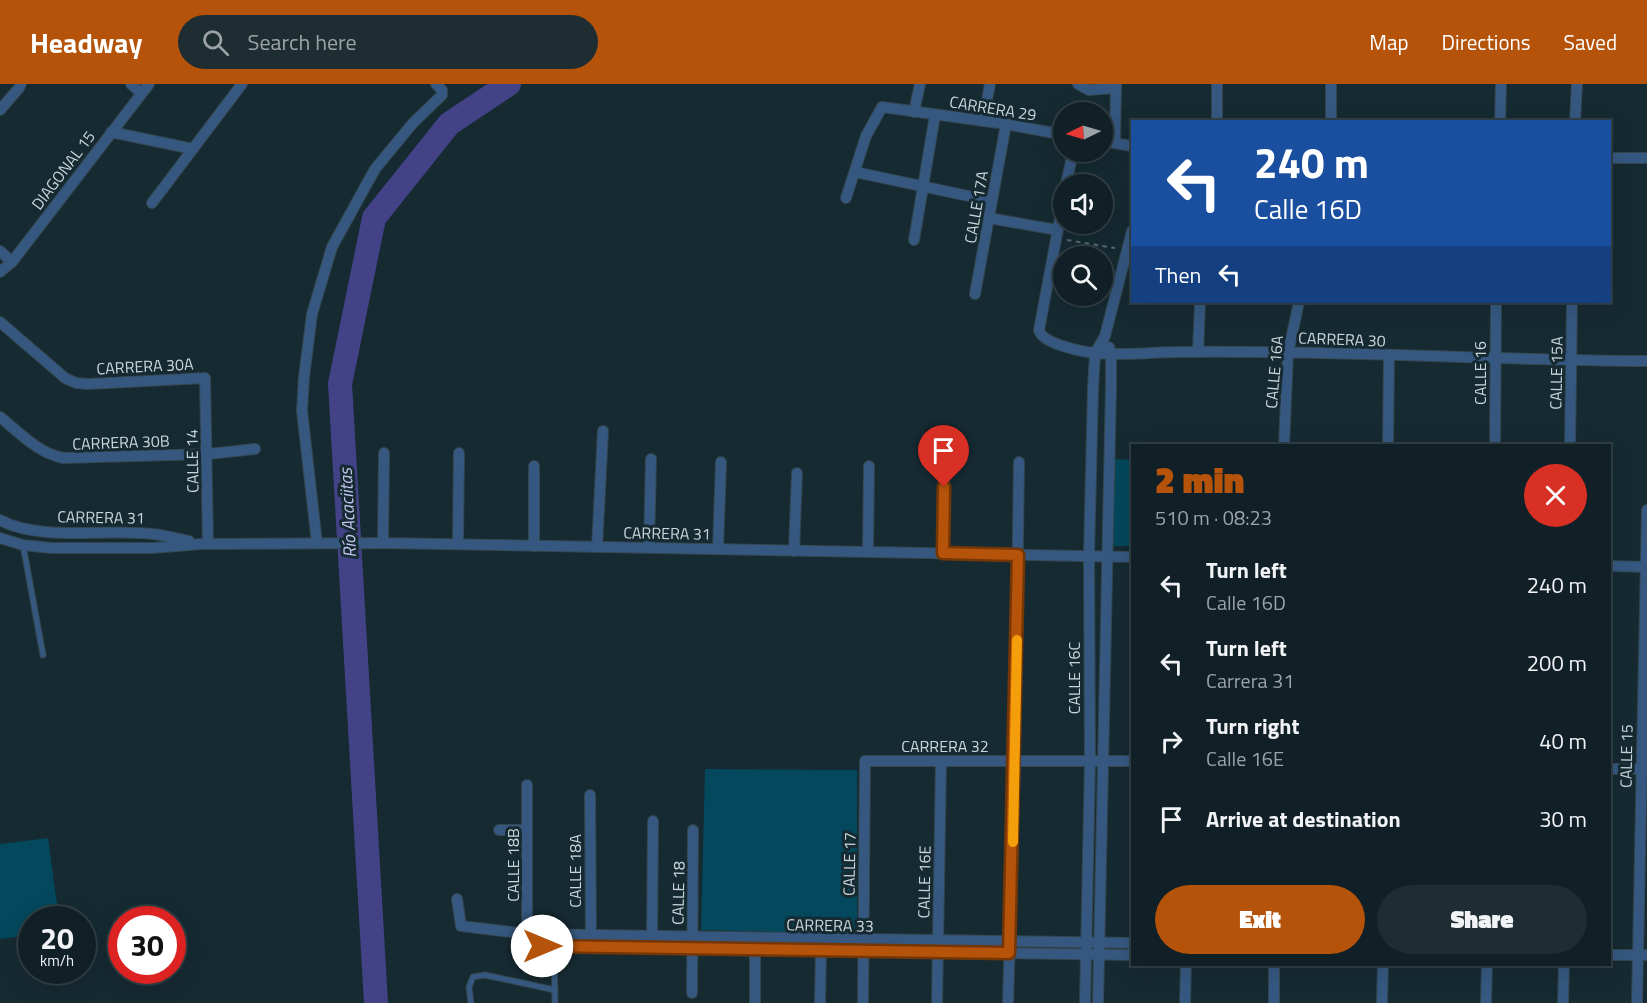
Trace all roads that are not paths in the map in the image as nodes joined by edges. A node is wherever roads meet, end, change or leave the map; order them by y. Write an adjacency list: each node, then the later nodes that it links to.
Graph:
1 (21, 84): 15 (street)
2 (131, 84): 14 (street)
3 (149, 84): 14 (street, DIAGONAL 15)
4 (242, 84): 28 (street)
5 (920, 84): 16 (street)
6 (990, 84): 22 (street)
7 (1078, 84): 13 (street)
8 (1217, 84): 18 (street)
9 (1331, 84): 19 (street)
10 (1501, 84): 20 (street)
11 (1577, 84): 21 (street)
12 (438, 86): 82 (street)
13 (1116, 86): 26 (street)
14 (141, 93): 24 (street, DIAGONAL 15)
15 (0, 110)
16 (914, 112): 17 (street, CARRERA 29); 31 (street, CARRERA 29)
17 (935, 115): 22 (street, CARRERA 29); 32 (street)
18 (1217, 120)
19 (1331, 120)
20 (1500, 120)
21 (1575, 120)
22 (983, 121): 23 (street, CARRERA 29)
23 (1006, 124): 25 (street, CARRERA 29); 34 (street, CALLE 17A)
24 (111, 132): 28 (street); 42 (street, DIAGONAL 15)
25 (1053, 133)
26 (1115, 143): 27 (street)
27 (1131, 146)
28 (193, 149): 35 (street)
29 (1611, 158): 30 (street)
30 (1647, 158)
31 (855, 172): 32 (street); 33 (street)
32 (923, 188): 34 (street); 40 (street)
33 (846, 198)
34 (992, 201): 36 (street, CALLE 17A)
35 (152, 203)
36 (989, 218): 37 (street); 45 (street, CALLE 17A)
37 (1053, 233)
38 (1056, 234): 54 (street, CARRERA 30)
39 (1131, 235): 43 (street)
40 (914, 240)
41 (0, 251): 42 (street)
42 (12, 262): 44 (street, DIAGONAL 15)
43 (1128, 267): 51 (street)
44 (0, 272)
45 (975, 294)
46 (1200, 303): 52 (street)
47 (1299, 303): 53 (street, CALLE 16A)
48 (1496, 303): 57 (street, CALLE 16)
49 (1572, 303): 58 (street, CALLE 15A)
50 (0, 322): 60 (street, CARRERA 30A)
51 (1105, 336): 54 (street); 55 (street)
52 (1198, 352): 53 (street, CARRERA 30); 55 (street, CARRERA 30)
53 (1288, 352): 56 (street, CARRERA 30); 63 (street, CALLE 16A)
54 (1095, 353): 55 (street, CARRERA 30); 95 (street, CALLE 16C)
55 (1111, 353): 94 (street, CALLE 16C)
56 (1389, 356): 57 (street, CARRERA 30); 64 (street)
57 (1495, 359): 58 (street, CARRERA 30); 65 (street, CALLE 16)
58 (1571, 360): 59 (street, CARRERA 30); 66 (street, CALLE 15A)
59 (1647, 361)
60 (205, 378): 70 (street, CALLE 14)
61 (0, 417): 70 (street, CARRERA 30B)
62 (603, 431): 87 (street)
63 (1284, 444)
64 (1388, 444)
65 (1494, 444)
66 (1570, 444)
67 (255, 449): 70 (street, CARRERA 30B)
68 (384, 453): 81 (street)
69 (459, 453): 84 (street)
70 (208, 454): 83 (street, CALLE 14)
71 (651, 459): 88 (street)
72 (721, 462): 89 (street)
73 (1019, 462): 93 (street)
74 (944, 465): 92 (street)
75 (534, 466): 86 (street)
76 (869, 466): 91 (street)
77 (797, 473): 90 (street)
78 (1647, 510): 98 (street, CALLE 15)
79 (0, 520): 83 (street, CARRERA 31)
80 (0, 538): 85 (street, CARRERA 31)
81 (377, 542): 82 (street, CARRERA 31); 84 (street, CARRERA 31)
82 (320, 543): 83 (street, CARRERA 31)
83 (205, 544): 85 (street, CARRERA 31)
84 (458, 544): 86 (street, CARRERA 31)
85 (23, 545): 99 (lane)
86 (534, 546): 87 (street, CARRERA 31)
87 (597, 547): 88 (street, CARRERA 31)
88 (649, 548): 89 (street, CARRERA 31)
89 (718, 549): 90 (street, CARRERA 31)
90 (795, 551): 91 (street, CARRERA 31)
91 (868, 552): 92 (street, CARRERA 31)
92 (943, 553): 93 (street, CARRERA 31)
93 (1018, 555): 95 (street, CARRERA 31); 104 (street)
94 (1108, 556): 95 (street, CARRERA 31); 96 (street, CARRERA 31); 102 (street, CALLE 16C)
95 (1089, 557): 105 (street, CALLE 16C)
96 (1131, 557)
97 (1611, 566): 98 (street)
98 (1647, 567): 107 (street, CALLE 15)
99 (42, 655)
100 (865, 761): 101 (street, CARRERA 32); 124 (street, CALLE 17)
101 (941, 761): 104 (street, CARRERA 32); 127 (street, CALLE 16E)
102 (1103, 761): 103 (street, CARRERA 32); 105 (street, CARRERA 32); 120 (street, CALLE 16C)
103 (1131, 761)
104 (1015, 762): 105 (street, CARRERA 32); 118 (street)
105 (1090, 762): 119 (street, CALLE 16C)
106 (1611, 769): 107 (street)
107 (1644, 769): 136 (street, CALLE 15)
108 (527, 785): 112 (street, CALLE 18B)
109 (590, 795): 116 (street, CALLE 18A)
110 (652, 821): 117 (street)
111 (499, 830): 112 (street)
112 (527, 830): 115 (street, CALLE 18B)
113 (693, 830): 122 (street, CALLE 18)
114 (457, 899): 115 (street, CARRERA 33)
115 (528, 934): 116 (street, CARRERA 33); 123 (street, CALLE 18B)
116 (591, 934): 117 (street, CARRERA 33); 126 (street, CALLE 18A)
117 (652, 936): 122 (street, CARRERA 33); 128 (street)
118 (1009, 941): 119 (street, CARRERA 33); 127 (street, CARRERA 33); 131 (street)
119 (1086, 942): 120 (street, CARRERA 33); 132 (street, CALLE 16C)
120 (1100, 942): 121 (street, CARRERA 33); 133 (street, CALLE 16C)
121 (1131, 942)
122 (692, 943): 124 (street, CARRERA 33); 128 (street, CARRERA 33); 129 (street, CARRERA 33); 143 (street, CALLE 18)
123 (527, 945): 125 (street, CARRERA 33)
124 (864, 945): 127 (street, CARRERA 33); 130 (street, CARRERA 33); 148 (street, CALLE 17)
125 (554, 946): 126 (street, CARRERA 33); 142 (lane)
126 (591, 946): 128 (street, CARRERA 33)
127 (938, 947): 131 (street, CARRERA 33); 149 (street, CALLE 16E)
128 (652, 948)
129 (755, 950): 130 (street, CARRERA 33); 146 (street)
130 (821, 950): 147 (street)
131 (1009, 953): 132 (street, CARRERA 33); 150 (street)
132 (1086, 954): 133 (street, CARRERA 33); 151 (street, CALLE 16C)
133 (1099, 954): 134 (street, CARRERA 33); 152 (street, CALLE 16C)
134 (1131, 955)
135 (1611, 955): 136 (street)
136 (1642, 955): 158 (street, CALLE 15)
137 (1186, 966): 153 (street)
138 (1274, 966): 154 (street)
139 (1383, 966): 155 (street)
140 (1487, 966): 156 (street)
141 (1564, 966): 157 (street)
142 (555, 990): 144 (lane); 145 (lane)
143 (692, 993)
144 (471, 1003)
145 (555, 1003)
146 (754, 1003)
147 (820, 1003)
148 (862, 1003)
149 (937, 1003)
150 (1008, 1003)
151 (1085, 1003)
152 (1098, 1003)
153 (1185, 1003)
154 (1274, 1003)
155 (1382, 1003)
156 (1486, 1003)
157 (1563, 1003)
158 (1637, 1003)

